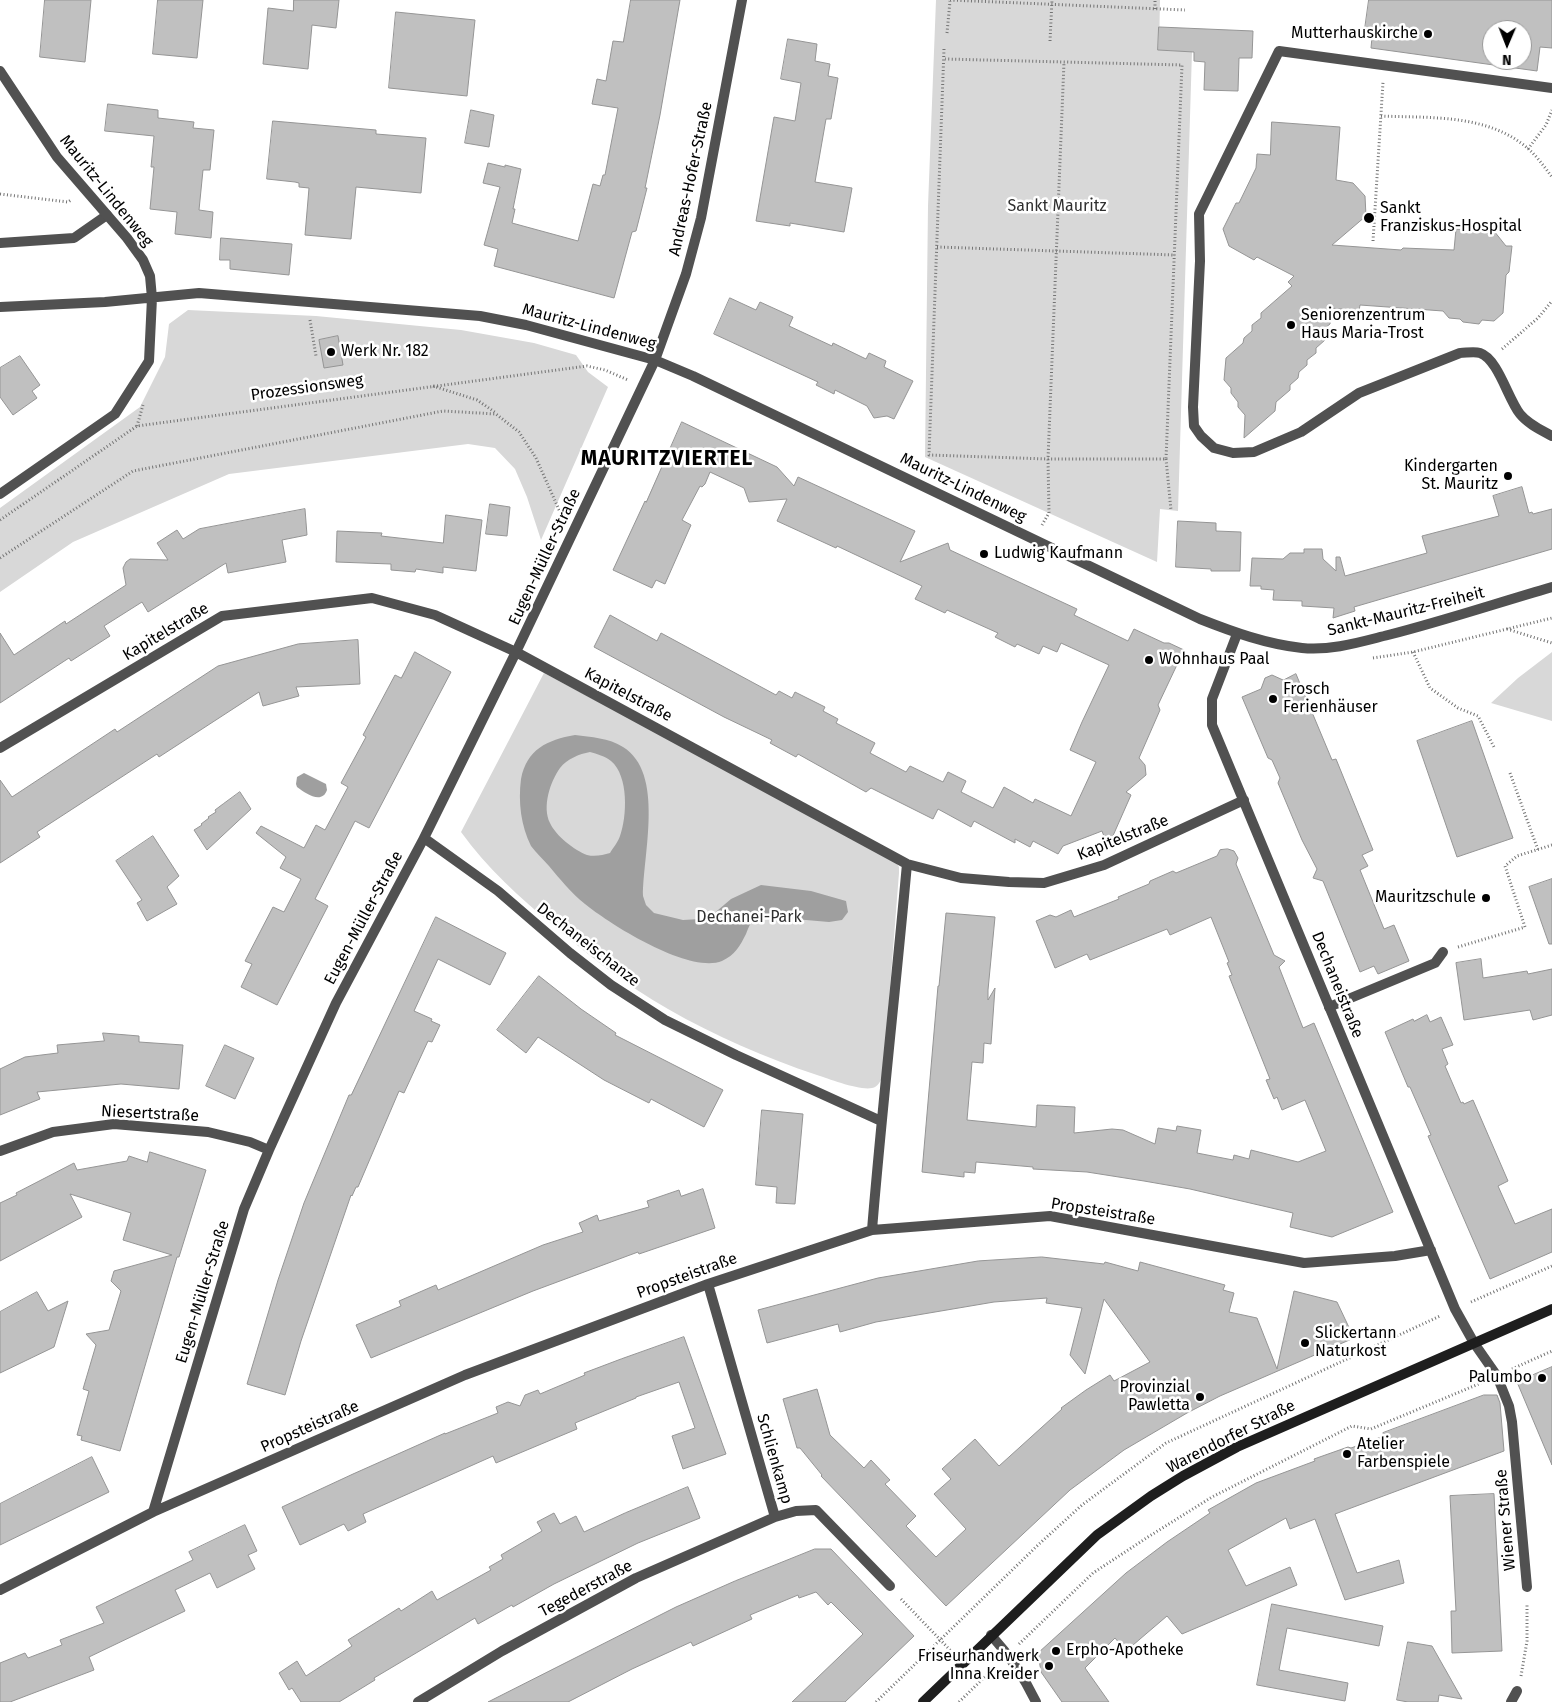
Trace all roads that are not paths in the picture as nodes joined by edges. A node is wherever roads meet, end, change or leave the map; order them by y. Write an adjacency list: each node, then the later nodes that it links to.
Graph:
1 (742, 0): 8 (street, Andreas-Hofer-Straße)
2 (0, 71): 4 (street, Mauritz-Lindenweg)
3 (1552, 88): 9 (street)
4 (107, 215): 5 (street); 6 (street, Mauritz-Lindenweg)
5 (0, 243)
6 (152, 298): 7 (street); 8 (street, Mauritz-Lindenweg); 10 (street)
7 (0, 308)
8 (655, 360): 12 (street, Mauritz-Lindenweg); 13 (street, Eugen-Müller-Straße)
9 (1552, 436)
10 (0, 494)
11 (1552, 587): 12 (street, Sankt-Mauritz-Freiheit)
12 (1237, 634): 15 (street, Dechaneistraße)
13 (516, 652): 14 (street, Kapitelstraße); 16 (street, Eugen-Müller-Straße); 17 (street, Kapitelstraße)
14 (0, 748)
15 (1244, 800): 17 (street, Kapitelstraße); 19 (street, Dechaneistraße)
16 (424, 838): 20 (street, Dechaneischanze); 21 (street, Eugen-Müller-Straße)
17 (907, 864): 20 (street)
18 (1443, 952): 19 (street)
19 (1330, 1006): 24 (street, Dechaneistraße)
20 (881, 1121): 23 (street)
21 (269, 1150): 22 (street, Niesertstraße); 28 (street, Eugen-Müller-Straße)
22 (0, 1151)
23 (872, 1230): 24 (street, Propsteistraße); 25 (street, Propsteistraße)
24 (1431, 1250): 27 (street, Dechaneistraße)
25 (708, 1284): 28 (street, Propsteistraße); 29 (street, Schlienkamp)
26 (1552, 1309): 27 (main road, Warendorfer Straße)
27 (1474, 1343): 31 (street, Wiener Straße); 33 (main road, Warendorfer Straße)
28 (154, 1512): 32 (street, Propsteistraße)
29 (775, 1517): 30 (street, Schlienkamp); 35 (street, Tegederstraße)
30 (890, 1586)
31 (1527, 1587)
32 (0, 1590)
33 (991, 1635): 36 (main road, Warendorfer Straße); 37 (street)
34 (1517, 1691): 38 (street)
35 (418, 1702)
36 (923, 1702)
37 (1036, 1702)
38 (1511, 1702)

